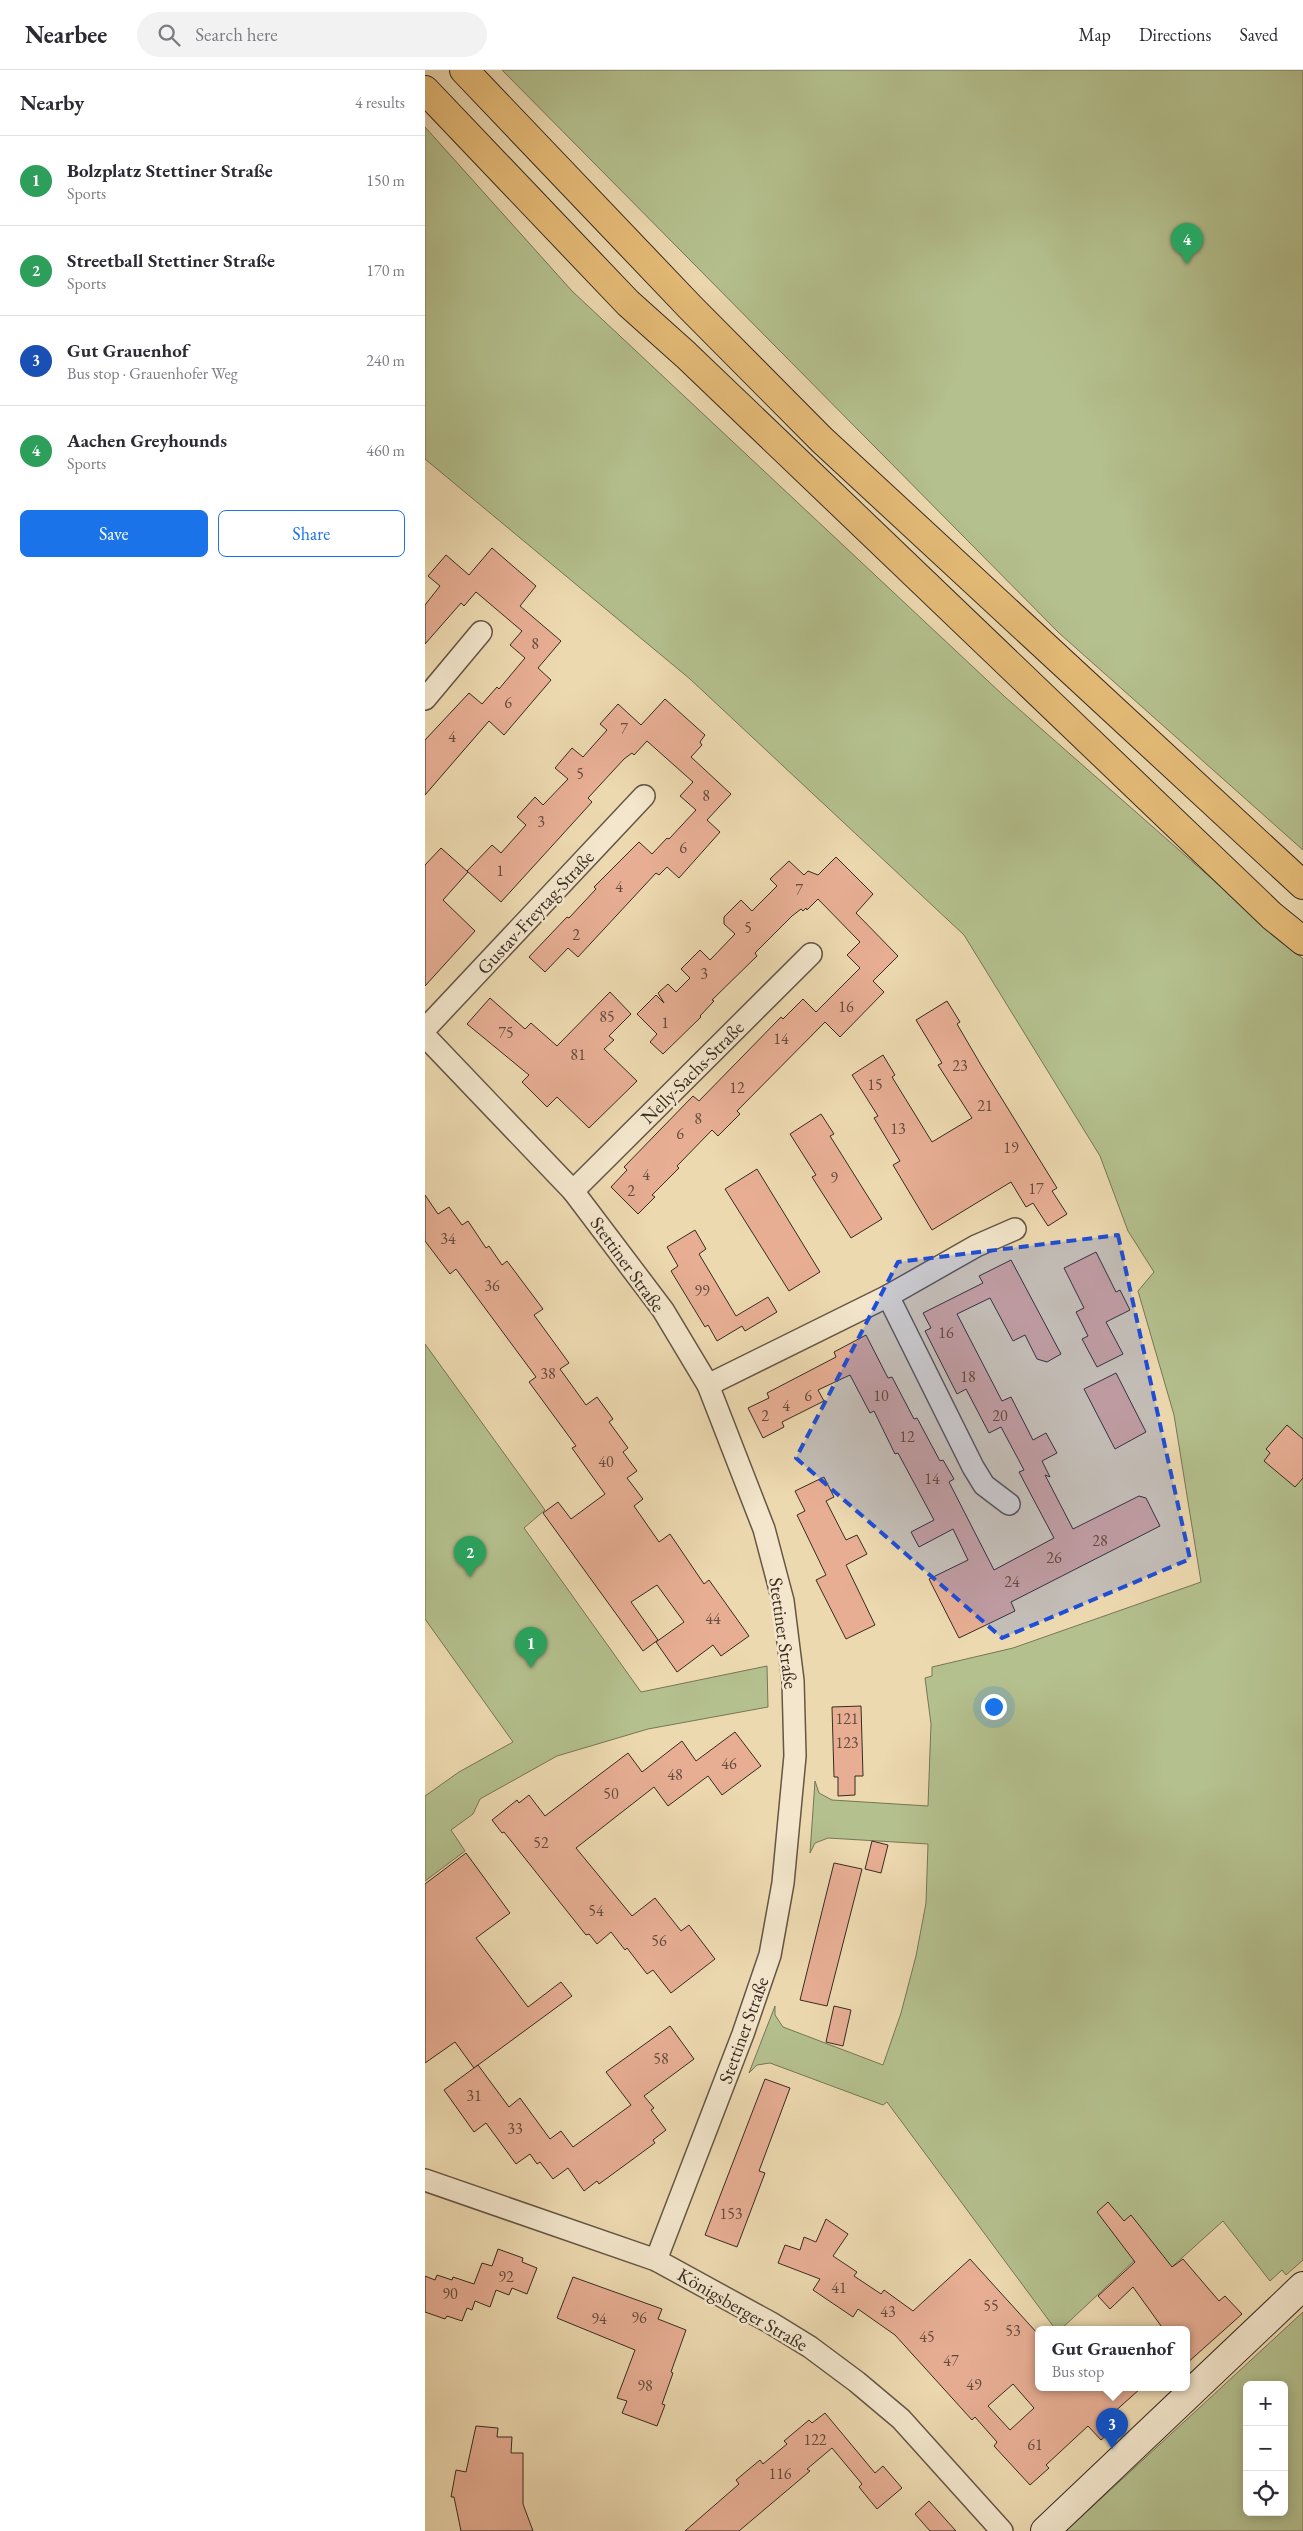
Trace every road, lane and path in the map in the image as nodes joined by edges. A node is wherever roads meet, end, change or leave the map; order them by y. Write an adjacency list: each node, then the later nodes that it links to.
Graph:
1 (464, 70): 6 (highway)
2 (425, 90): 7 (highway)
3 (481, 632): 4 (street)
4 (425, 699)
5 (644, 796): 9 (street, Gustav-Freytag-Straße)
6 (1303, 885)
7 (1303, 941)
8 (811, 954): 11 (street, Nelly-Sachs-Straße)
9 (425, 1028)
10 (425, 1036): 11 (street, Stettiner Straße)
11 (573, 1191): 14 (street, Stettiner Straße)
12 (1015, 1228): 13 (street)
13 (888, 1296): 14 (street); 15 (street)
14 (708, 1385): 17 (street, Stettiner Straße)
15 (1009, 1504)
16 (425, 2180): 17 (street, Königsberger Straße)
17 (656, 2260): 19 (street, Königsberger Straße)
18 (1303, 2286): 20 (street)
19 (1002, 2531)
20 (1045, 2531)

